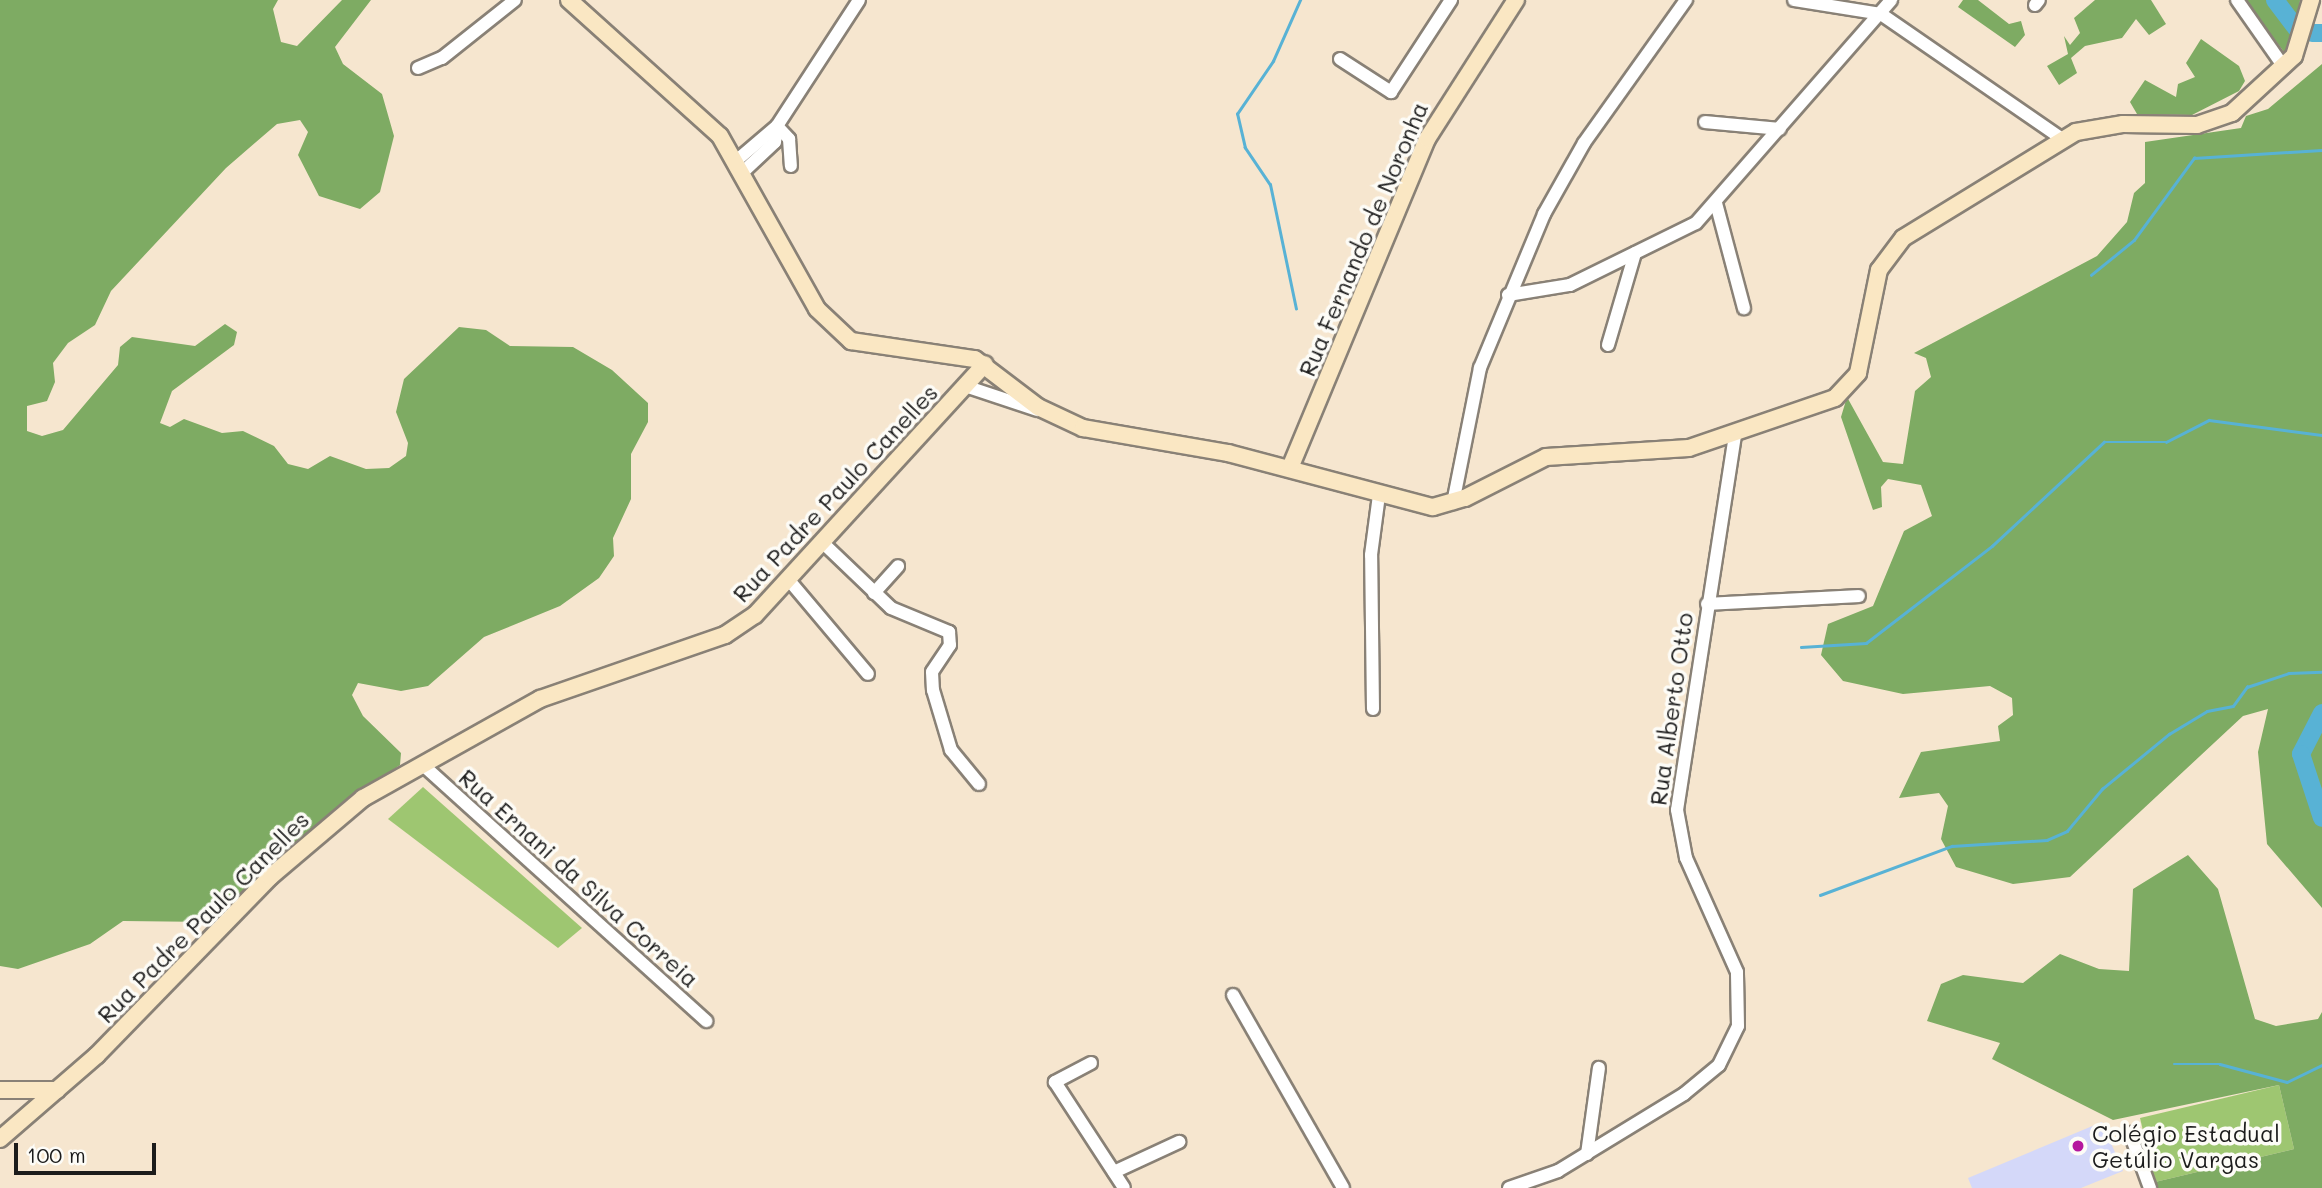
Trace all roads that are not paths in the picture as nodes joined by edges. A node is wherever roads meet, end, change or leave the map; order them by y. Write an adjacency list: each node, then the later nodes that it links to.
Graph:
1 (514, 0): 14 (street)
2 (569, 0): 19 (main road)
3 (859, 0): 16 (street)
4 (1451, 0): 12 (street)
5 (1516, 0): 30 (main road, Rua Fernando de Noronha)
6 (1686, 0): 23 (street)
7 (1794, 0): 11 (street)
8 (1891, 0): 11 (street)
9 (2237, 0): 13 (street)
10 (2311, 0): 13 (main road)
11 (1881, 14): 17 (street); 18 (street)
12 (1340, 59)
13 (2284, 67): 18 (main road)
14 (418, 68)
15 (1705, 122): 17 (street)
16 (777, 126): 19 (street); 20 (street)
17 (1780, 129): 21 (street)
18 (2062, 139): 29 (main road)
19 (741, 165): 26 (main road)
20 (790, 166)
21 (1716, 203): 22 (street); 24 (street)
22 (1635, 253): 23 (street); 25 (street)
23 (1507, 295): 32 (street)
24 (1744, 308)
25 (1608, 345)
26 (985, 364): 27 (main road, Rua Padre Paulo Canelles); 28 (main road)
27 (965, 386): 28 (street); 33 (main road, Rua Padre Paulo Canelles)
28 (1051, 415): 30 (main road)
29 (1735, 434): 32 (main road); 38 (street, Rua Alberto Otto)
30 (1290, 468): 31 (main road)
31 (1379, 495): 32 (main road); 40 (street)
32 (1453, 503)
33 (821, 542): 35 (main road, Rua Padre Paulo Canelles); 36 (street)
34 (898, 566): 36 (street)
35 (788, 579): 39 (street); 41 (main road, Rua Padre Paulo Canelles)
36 (874, 593): 42 (street)
37 (1859, 596): 38 (street)
38 (1707, 604): 52 (street, Rua Alberto Otto)
39 (868, 674)
40 (1373, 709)
41 (423, 765): 44 (street, Rua Ernani da Silva Correia); 48 (main road, Rua Padre Paulo Canelles)
42 (979, 784)
43 (1233, 995): 54 (street)
44 (706, 1021)
45 (1091, 1063): 53 (street)
46 (1599, 1068): 52 (street)
47 (0, 1090): 48 (main road)
48 (57, 1090): 50 (main road, Rua Padre Paulo Canelles)
49 (2130, 1133): 57 (street)
50 (0, 1139)
51 (1179, 1142): 53 (street)
52 (1587, 1154): 56 (street, Rua Alberto Otto)
53 (1114, 1172): 55 (street)
54 (1336, 1186)
55 (1124, 1188)
56 (1509, 1188)
57 (2150, 1188)

